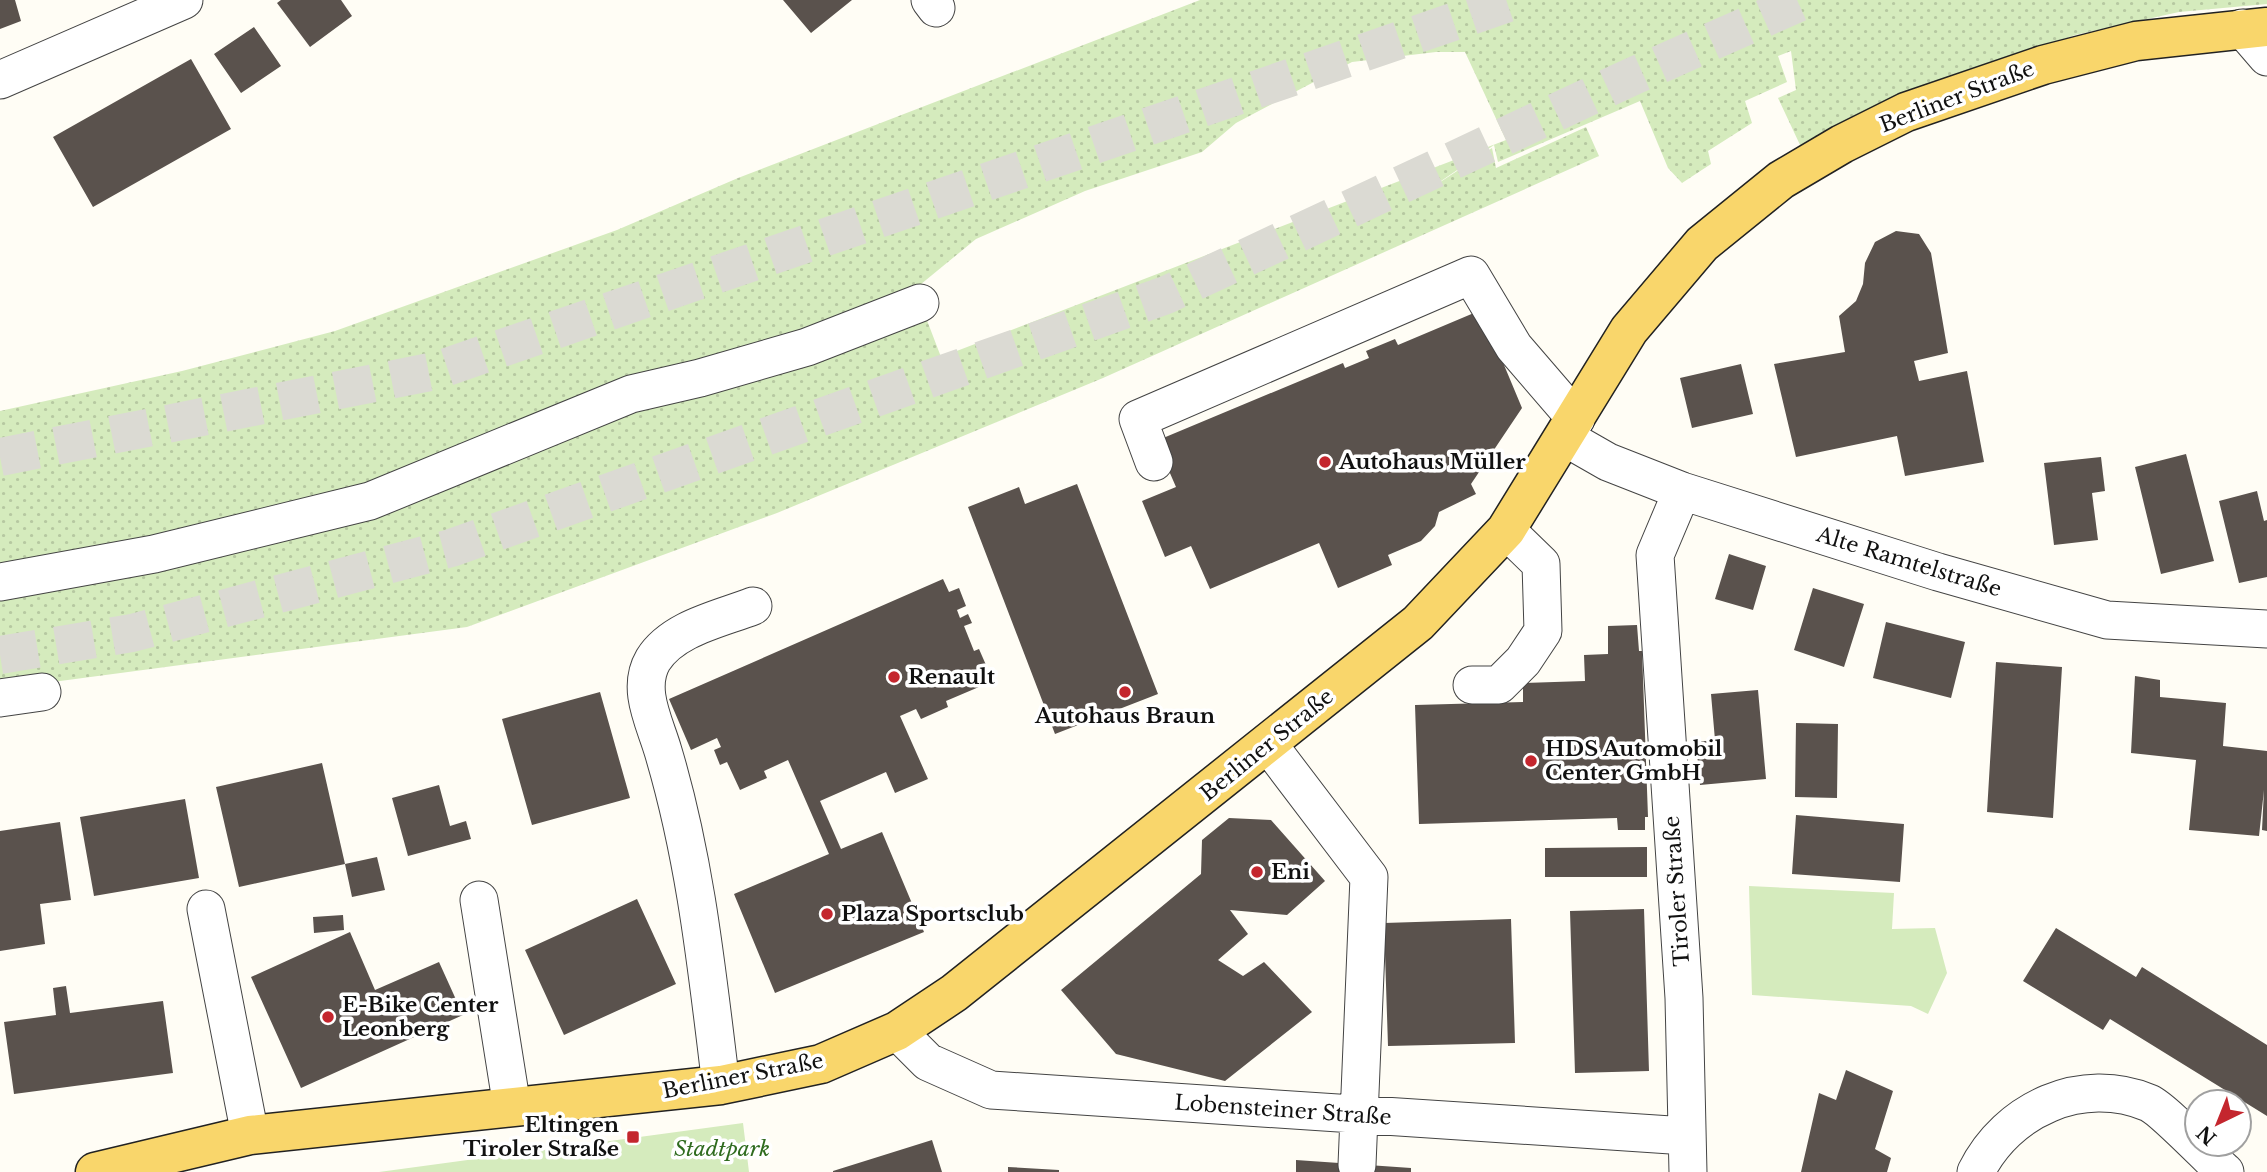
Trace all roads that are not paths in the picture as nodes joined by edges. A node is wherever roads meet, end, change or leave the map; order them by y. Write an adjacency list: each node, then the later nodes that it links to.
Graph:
1 (184, 0): 4 (street)
2 (2254, 28): 3 (street); 6 (main road, Berliner Straße)
3 (2267, 57)
4 (0, 80)
5 (920, 303): 10 (street)
6 (1571, 428): 7 (street, Alte Ramtelstraße); 8 (street, Alte Ramtelstraße); 9 (main road, Berliner Straße)
7 (1154, 462)
8 (1682, 491): 12 (street, Alte Ramtelstraße); 24 (street, Tiroler Straße)
9 (1506, 530): 13 (street); 16 (main road, Berliner Straße)
10 (0, 582)
11 (753, 606): 20 (street)
12 (2267, 629)
13 (1472, 685)
14 (42, 692): 15 (street)
15 (0, 698)
16 (1268, 744): 19 (main road, Berliner Straße); 22 (street)
17 (479, 900): 21 (street)
18 (206, 908): 23 (street)
19 (897, 1031): 20 (main road, Berliner Straße); 22 (street, Lobensteiner Straße)
20 (721, 1085): 21 (main road, Berliner Straße)
21 (512, 1107): 23 (main road, Berliner Straße)
22 (1357, 1115): 24 (street, Lobensteiner Straße); 25 (street)
23 (250, 1135): 26 (main road, Berliner Straße)
24 (1687, 1154)
25 (1357, 1165)
26 (95, 1172)
27 (1976, 1172): 28 (street)
28 (2225, 1172)

